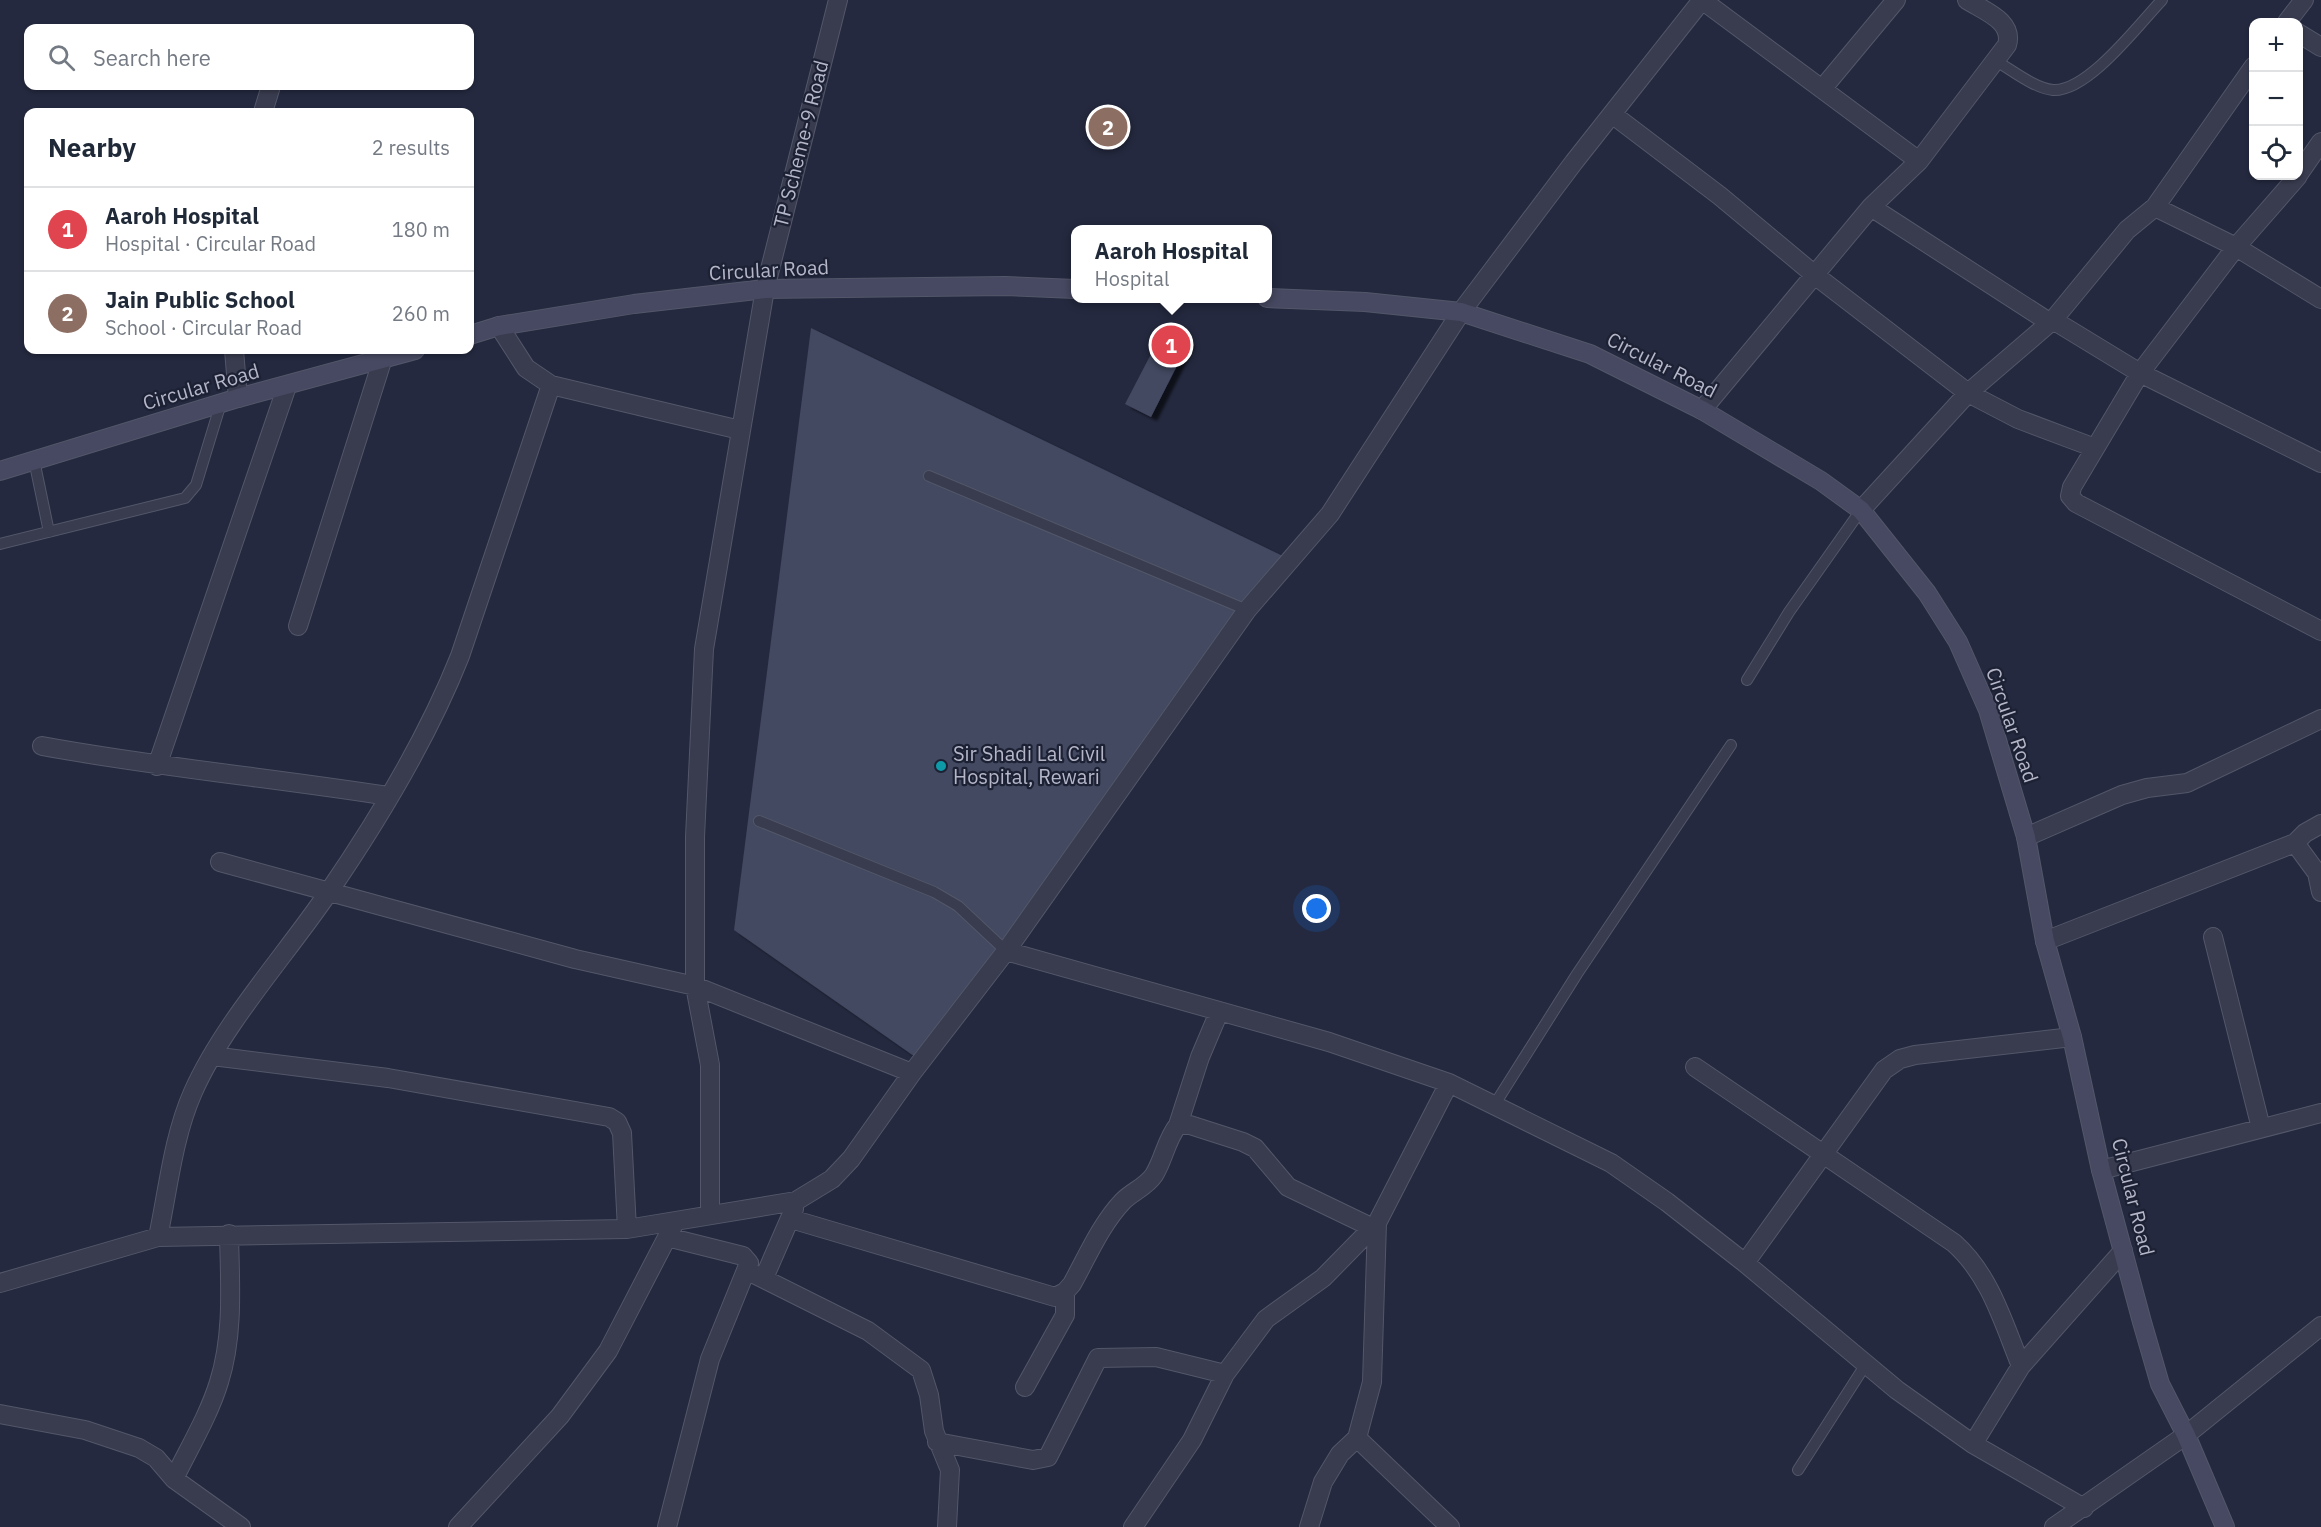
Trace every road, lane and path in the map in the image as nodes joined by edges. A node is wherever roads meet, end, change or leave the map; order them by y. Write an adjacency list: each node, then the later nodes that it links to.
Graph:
1 (838, 0): 24 (street, TP Scheme-9 Road)
2 (1702, 0): 12 (street); 15 (street)
3 (1896, 0): 12 (street)
4 (1967, 0): 10 (street)
5 (2162, 0): 10 (lane)
6 (2304, 0): 7 (street)
7 (2290, 18)
8 (2303, 36): 9 (street)
9 (2321, 47)
10 (1996, 60): 17 (street)
11 (2249, 72): 21 (street)
12 (1822, 88): 17 (street)
13 (270, 90): 14 (street)
14 (264, 108)
15 (1612, 114): 23 (street); 28 (street)
16 (2321, 142): 18 (street)
17 (1920, 161): 20 (street)
18 (2303, 168)
19 (2294, 180): 22 (street)
20 (1871, 207): 23 (street); 29 (street)
21 (2155, 207): 22 (street); 29 (street)
22 (2236, 247): 27 (street); 35 (street)
23 (1816, 276): 38 (street); 40 (street)
24 (765, 289): 25 (main road, Circular Road); 30 (main road, Circular Road); 41 (street, TP Scheme-9 Road)
25 (1071, 289)
26 (1272, 298): 28 (main road, Circular Road)
27 (2321, 299)
28 (1461, 312): 40 (main road, Circular Road); 50 (street)
29 (2051, 321): 35 (street); 38 (street)
30 (499, 327): 31 (main road, Circular Road); 36 (street)
31 (474, 334)
32 (234, 354): 39 (street)
33 (398, 354): 34 (main road, Circular Road)
34 (382, 358): 37 (main road, Circular Road); 51 (street)
35 (2140, 374): 42 (street); 44 (street)
36 (551, 385): 41 (street); 58 (street)
37 (287, 386): 39 (main road, Circular Road); 57 (street)
38 (1968, 393): 42 (street); 47 (street)
39 (230, 401): 43 (main road, Circular Road); 48 (lane)
40 (1702, 410): 47 (main road, Circular Road)
41 (740, 430): 69 (street, TP Scheme-9 Road)
42 (2095, 448): 52 (street)
43 (34, 460): 45 (main road, Circular Road); 48 (lane)
44 (2321, 464)
45 (0, 471)
46 (929, 476): 50 (lane)
47 (1861, 510): 53 (lane); 61 (main road, Circular Road)
48 (49, 532): 49 (lane)
49 (0, 544)
50 (1247, 610): 68 (street)
51 (298, 626)
52 (2321, 631)
53 (1747, 680)
54 (2321, 719): 61 (street)
55 (1731, 745): 76 (lane)
56 (42, 746): 57 (street)
57 (158, 766): 58 (street)
58 (388, 796): 65 (street)
59 (759, 821): 68 (lane)
60 (2321, 824): 62 (street)
61 (2026, 837): 67 (main road, Circular Road)
62 (2295, 843): 64 (street); 67 (street)
63 (220, 862): 65 (street)
64 (2321, 892)
65 (328, 893): 69 (street); 72 (street)
66 (2212, 937): 79 (street)
67 (2045, 941): 71 (main road, Circular Road)
68 (1006, 951): 70 (street); 74 (street)
69 (695, 986): 74 (street); 83 (street, TP Scheme-9 Road)
70 (1219, 1012): 75 (street); 78 (street)
71 (2072, 1038): 80 (street); 81 (main road, Circular Road)
72 (212, 1056): 85 (street); 88 (street)
73 (1695, 1067): 80 (street)
74 (912, 1073): 82 (street)
75 (1449, 1083): 76 (street); 84 (street)
76 (1495, 1104): 90 (street)
77 (2321, 1113): 79 (street)
78 (1178, 1125): 84 (street); 93 (street)
79 (2261, 1128): 81 (street)
80 (1824, 1156): 90 (street); 96 (street)
81 (2101, 1170): 89 (main road, Circular Road)
82 (793, 1210): 83 (street); 91 (street); 93 (street)
83 (710, 1214): 86 (street)
84 (1374, 1225): 97 (street); 101 (street)
85 (627, 1229): 86 (street); 87 (street)
86 (671, 1229): 91 (street); 108 (street)
87 (229, 1234): 88 (street); 105 (street)
88 (158, 1237): 92 (street)
89 (2123, 1251): 96 (street); 100 (main road, Circular Road)
90 (1745, 1263): 95 (street)
91 (756, 1274): 102 (street); 109 (street)
92 (0, 1283)
93 (1065, 1292): 98 (street)
94 (2321, 1326): 100 (street)
95 (1866, 1364): 103 (street); 104 (lane)
96 (2021, 1366): 103 (street)
97 (1225, 1374): 102 (street); 111 (street)
98 (1025, 1386)
99 (0, 1414): 105 (street)
100 (2186, 1435): 106 (street); 115 (main road, Circular Road)
101 (1357, 1438): 112 (street); 113 (street)
102 (937, 1442): 110 (street)
103 (1972, 1444): 106 (street)
104 (1798, 1470)
105 (174, 1479): 107 (street)
106 (2084, 1508): 114 (street)
107 (241, 1527)
108 (458, 1527)
109 (667, 1527)
110 (947, 1527)
111 (1133, 1527)
112 (1309, 1527)
113 (1450, 1527)
114 (2054, 1527)
115 (2225, 1527)

